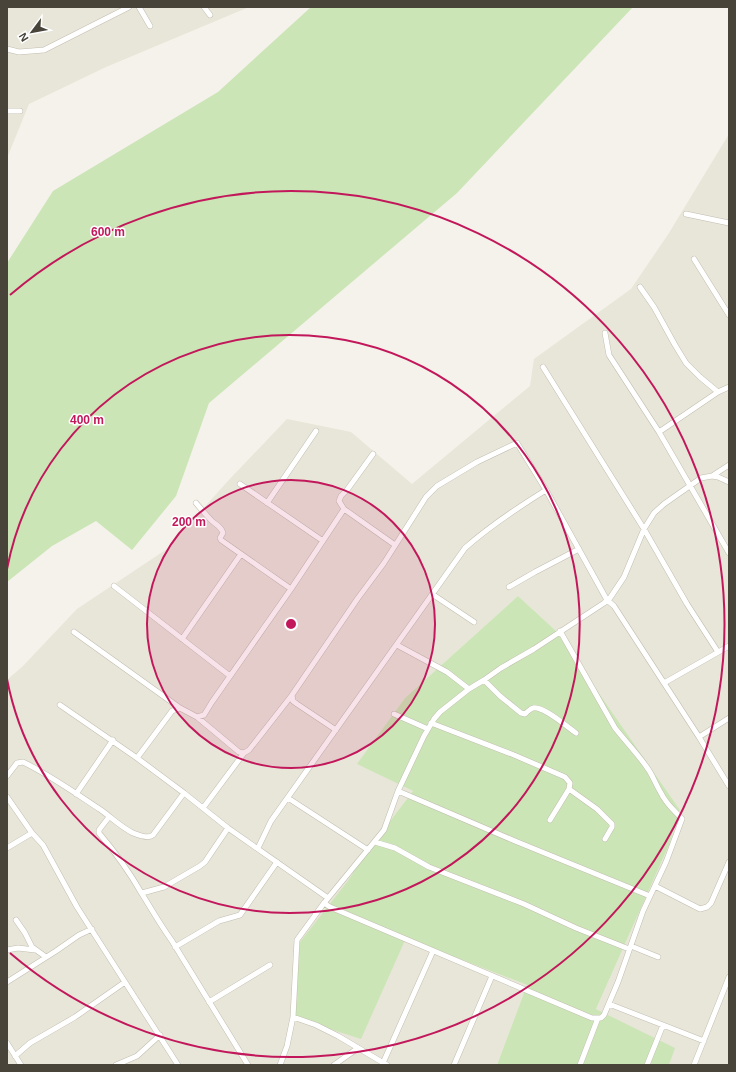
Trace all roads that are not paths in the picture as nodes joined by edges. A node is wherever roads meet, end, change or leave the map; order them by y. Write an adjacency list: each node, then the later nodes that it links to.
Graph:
1 (129, 7): 6 (street)
2 (139, 7): 5 (street)
3 (204, 7): 4 (street)
4 (210, 15)
5 (150, 26)
6 (7, 49)
7 (7, 111): 8 (street)
8 (20, 111)
9 (686, 214): 10 (street)
10 (729, 223)
11 (694, 259): 13 (street)
12 (640, 287): 17 (street)
13 (729, 315)
14 (605, 333): 19 (street)
15 (543, 367): 30 (street)
16 (729, 387): 17 (street)
17 (718, 392): 19 (street)
18 (316, 431): 28 (street)
19 (659, 432): 25 (street)
20 (373, 454): 29 (street)
21 (729, 465): 22 (street)
22 (712, 476): 23 (street); 25 (street)
23 (729, 482)
24 (240, 484): 28 (street)
25 (690, 486): 30 (street); 34 (street)
26 (546, 490): 32 (street); 33 (street); 39 (street)
27 (196, 503): 35 (street)
28 (267, 503): 31 (street)
29 (344, 509): 31 (street); 32 (street)
30 (644, 529): 40 (street); 47 (street)
31 (323, 541): 38 (street)
32 (395, 545): 52 (street)
33 (579, 549): 37 (street); 40 (street)
34 (729, 552)
35 (241, 554): 38 (street); 44 (street)
36 (114, 586): 44 (street)
37 (509, 587)
38 (291, 589): 48 (street)
39 (432, 594): 41 (street); 45 (street)
40 (607, 600): 42 (street); 50 (street)
41 (474, 622)
42 (560, 631): 49 (street); 87 (street)
43 (74, 632): 54 (street)
44 (182, 639): 48 (street)
45 (396, 645): 51 (street); 60 (street)
46 (729, 646): 47 (street)
47 (718, 652): 50 (street)
48 (230, 676): 56 (street)
49 (484, 680): 51 (street); 61 (street)
50 (664, 683): 62 (street)
51 (469, 689): 58 (street)
52 (292, 695): 60 (street); 64 (street)
53 (60, 705): 63 (street)
54 (180, 708): 56 (street); 65 (street)
55 (394, 714): 59 (street)
56 (198, 717): 64 (street)
57 (729, 718): 62 (street)
58 (431, 724): 59 (street); 68 (street)
59 (428, 729): 69 (street)
60 (336, 730): 73 (street)
61 (576, 733)
62 (699, 737): 67 (street)
63 (113, 740): 65 (street); 71 (street)
64 (244, 753): 74 (street)
65 (137, 758): 70 (street)
66 (7, 776): 71 (street)
67 (729, 786)
68 (569, 789): 76 (street); 79 (street)
69 (398, 791): 80 (street); 89 (street)
70 (184, 793): 74 (street); 75 (street)
71 (76, 794): 75 (street)
72 (7, 797): 78 (street)
73 (288, 798): 82 (street); 83 (street)
74 (204, 808): 77 (street)
75 (109, 817): 88 (street)
76 (550, 820)
77 (228, 828): 82 (street); 88 (street)
78 (32, 833): 81 (street); 93 (street)
79 (605, 839)
80 (375, 842): 83 (street); 95 (street)
81 (7, 848)
82 (258, 848): 84 (street)
83 (368, 850): 90 (street)
84 (276, 862): 90 (street); 94 (street)
85 (729, 862): 86 (street)
86 (728, 868): 87 (street)
87 (654, 886): 89 (street)
88 (142, 893): 94 (street)
89 (650, 896): 95 (street)
90 (328, 898): 91 (street)
91 (324, 903): 98 (street); 108 (street)
92 (16, 920): 97 (street)
93 (92, 929): 99 (street); 105 (street)
94 (175, 947): 106 (street)
95 (630, 948): 100 (street); 107 (street)
96 (7, 950): 97 (street)
97 (35, 950): 99 (street)
98 (433, 951): 102 (street); 116 (street)
99 (46, 957): 104 (street)
100 (658, 958)
101 (270, 965): 106 (street)
102 (492, 976): 109 (street); 123 (street)
103 (729, 977): 112 (street)
104 (7, 982)
105 (125, 982): 111 (street); 115 (street)
106 (209, 1002): 120 (street)
107 (609, 1004): 109 (street); 110 (street)
108 (293, 1017): 114 (street); 121 (street)
109 (598, 1018): 124 (street)
110 (663, 1025): 112 (street); 125 (street)
111 (160, 1035): 118 (street); 119 (street)
112 (704, 1041): 126 (street)
113 (7, 1043): 115 (street)
114 (358, 1048): 116 (street); 122 (street)
115 (15, 1056): 117 (street)
116 (385, 1064)
117 (21, 1065)
118 (116, 1065)
119 (178, 1065)
120 (248, 1065)
121 (280, 1065)
122 (334, 1065)
123 (454, 1065)
124 (580, 1065)
125 (647, 1065)
126 (694, 1065)

